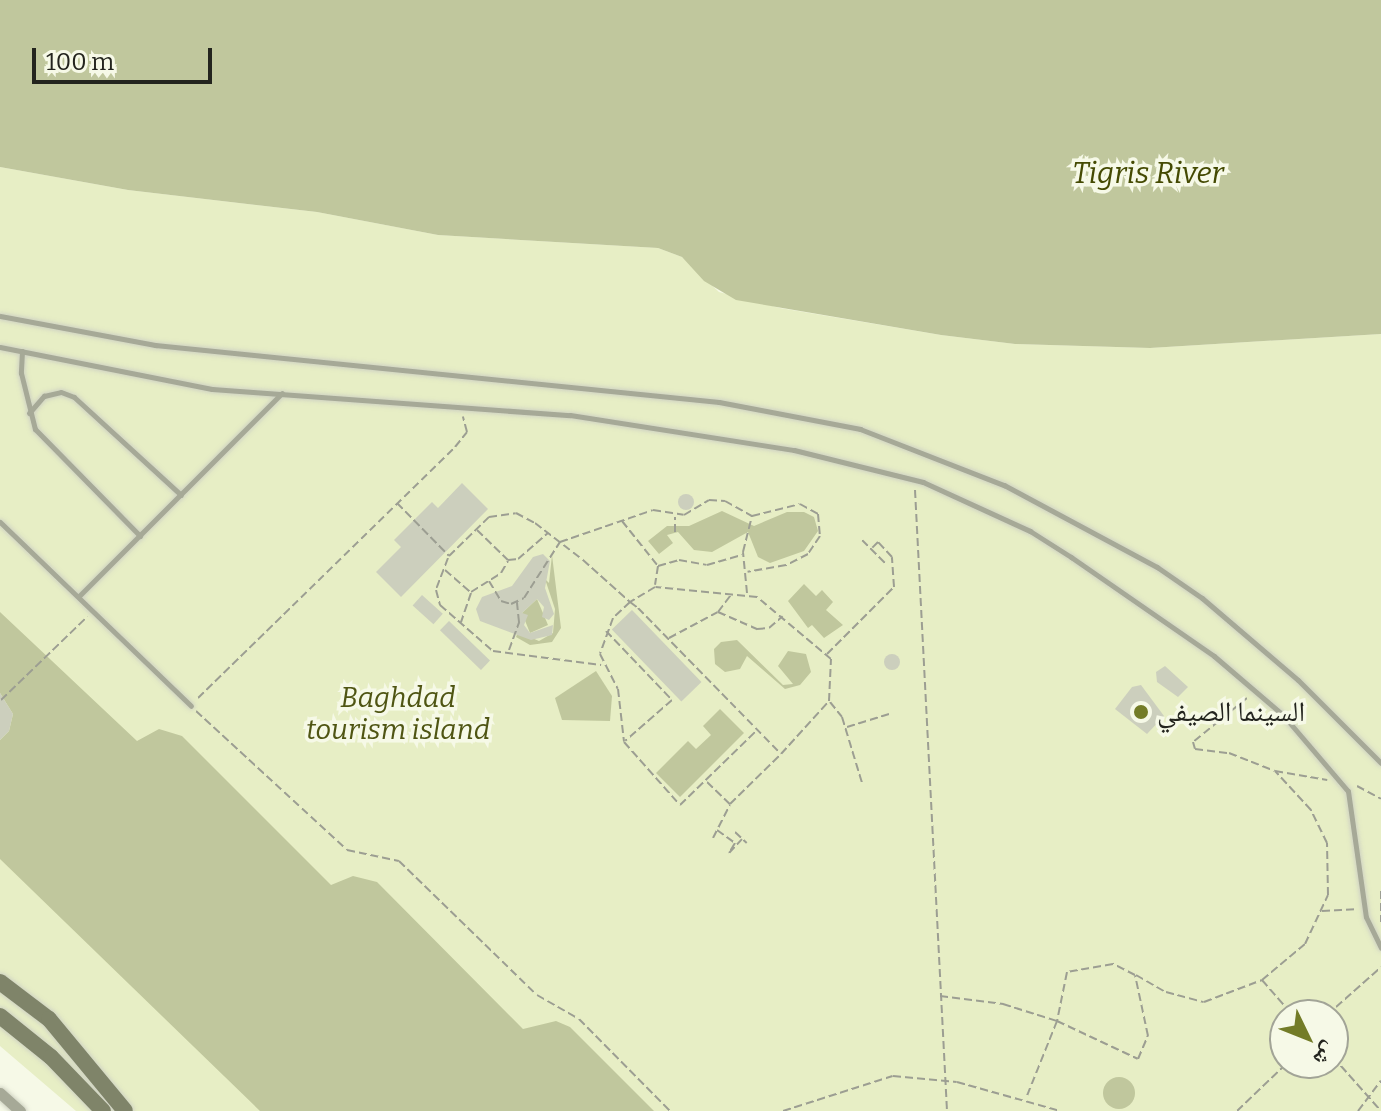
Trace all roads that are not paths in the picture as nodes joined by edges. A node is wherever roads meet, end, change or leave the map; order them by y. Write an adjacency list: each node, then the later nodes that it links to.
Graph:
1 (0, 316): 11 (lane)
2 (0, 347): 3 (lane)
3 (22, 351): 4 (lane); 5 (lane)
4 (283, 393): 6 (lane); 12 (lane)
5 (29, 413): 6 (lane); 8 (lane)
6 (181, 495): 8 (lane)
7 (0, 522): 9 (lane)
8 (140, 536): 9 (lane)
9 (79, 596): 10 (lane)
10 (191, 706)
11 (1381, 763)
12 (1381, 948)
13 (0, 982): 18 (main road)
14 (0, 1016): 17 (main road)
15 (0, 1093): 16 (street)
16 (20, 1111)
17 (103, 1111)
18 (125, 1111)

